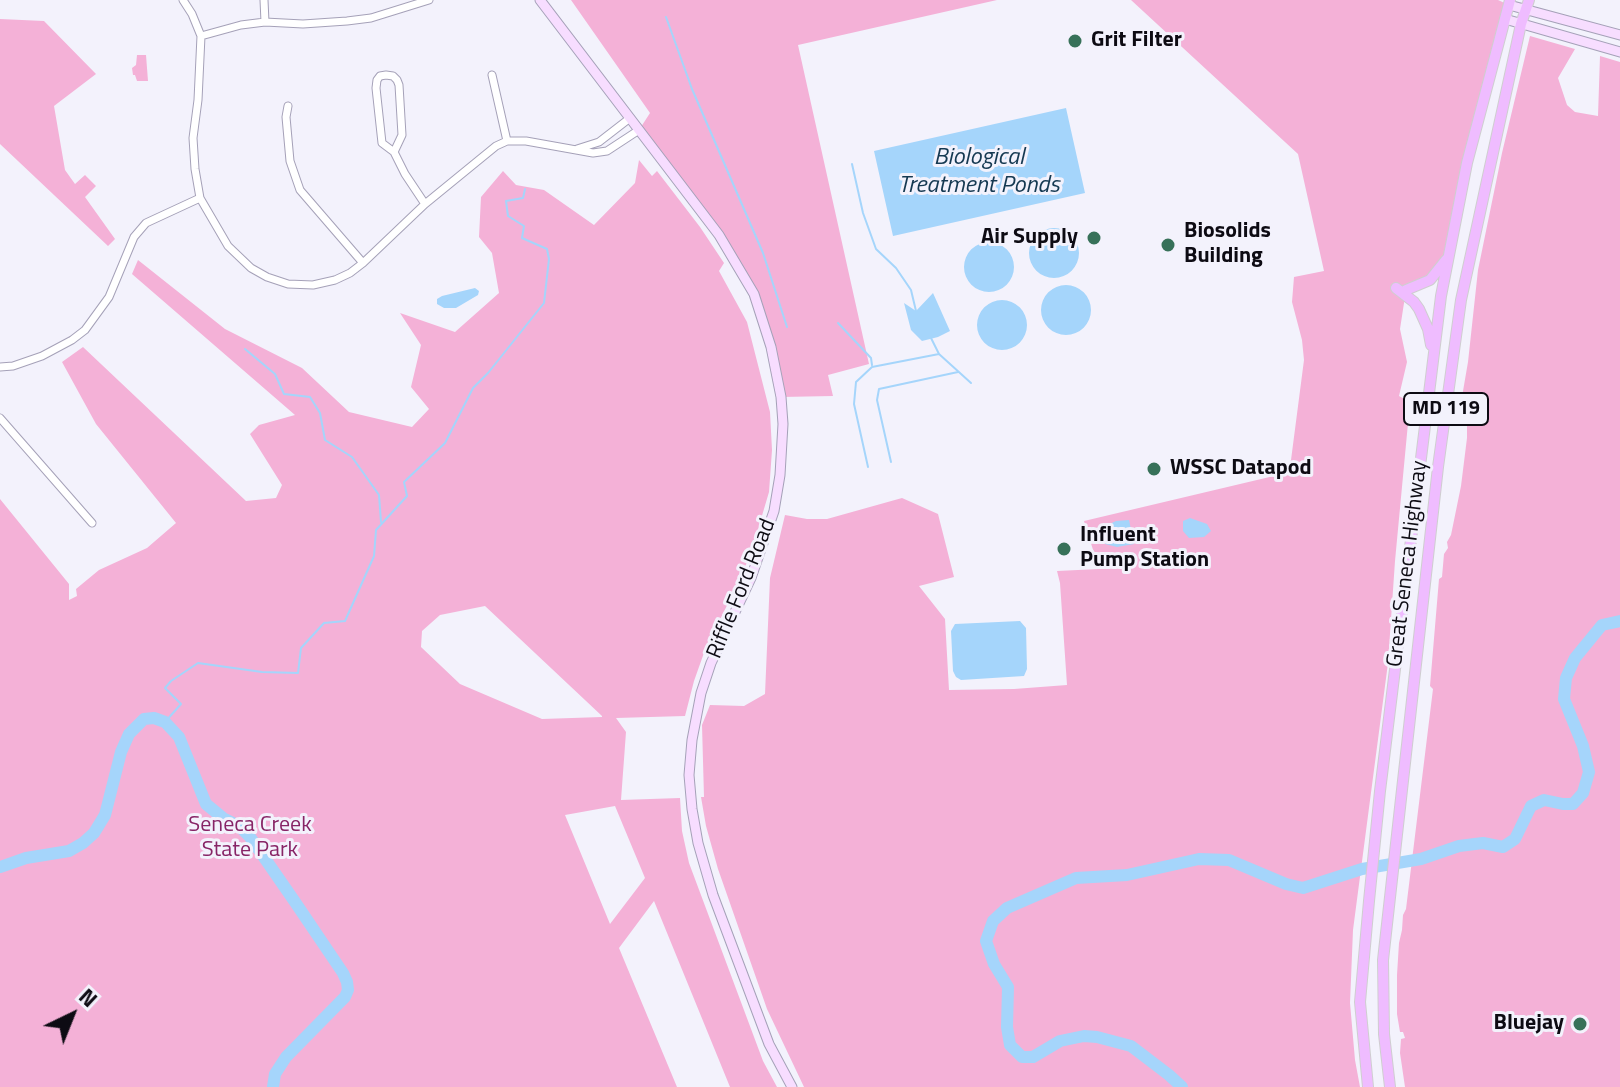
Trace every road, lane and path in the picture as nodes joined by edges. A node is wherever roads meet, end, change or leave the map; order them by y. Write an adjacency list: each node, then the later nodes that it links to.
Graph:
1 (183, 0): 11 (street)
2 (264, 0): 8 (street)
3 (429, 0): 8 (street)
4 (540, 0): 15 (street, Riffle Ford Road)
5 (1509, 3): 6 (street); 7 (main road, Great Seneca Highway / MD 119)
6 (1527, 5): 9 (main road, Great Seneca Highway / MD 119); 10 (street)
7 (1505, 19): 9 (street); 22 (main road, Great Seneca Highway / MD 119)
8 (265, 22): 11 (street)
9 (1521, 24): 12 (street); 30 (main road, Great Seneca Highway / MD 119)
10 (1620, 35)
11 (201, 36): 20 (street)
12 (1620, 52)
13 (492, 75): 17 (street)
14 (288, 106): 23 (street)
15 (630, 118): 16 (street, Riffle Ford Road); 18 (street)
16 (639, 130): 18 (street); 28 (street, Riffle Ford Road)
17 (507, 141): 18 (street); 21 (street)
18 (575, 150)
19 (394, 152): 19 (street); 21 (street)
20 (200, 198): 23 (street); 25 (street)
21 (425, 204): 23 (street)
22 (1448, 255): 24 (main road, Great Seneca Highway / MD 119); 24 (main road)
23 (363, 263)
24 (1433, 355): 29 (main road, Great Seneca Highway / MD 119)
25 (0, 367)
26 (0, 418): 27 (street)
27 (92, 523)
28 (792, 1087)
29 (1368, 1087)
30 (1390, 1087)

